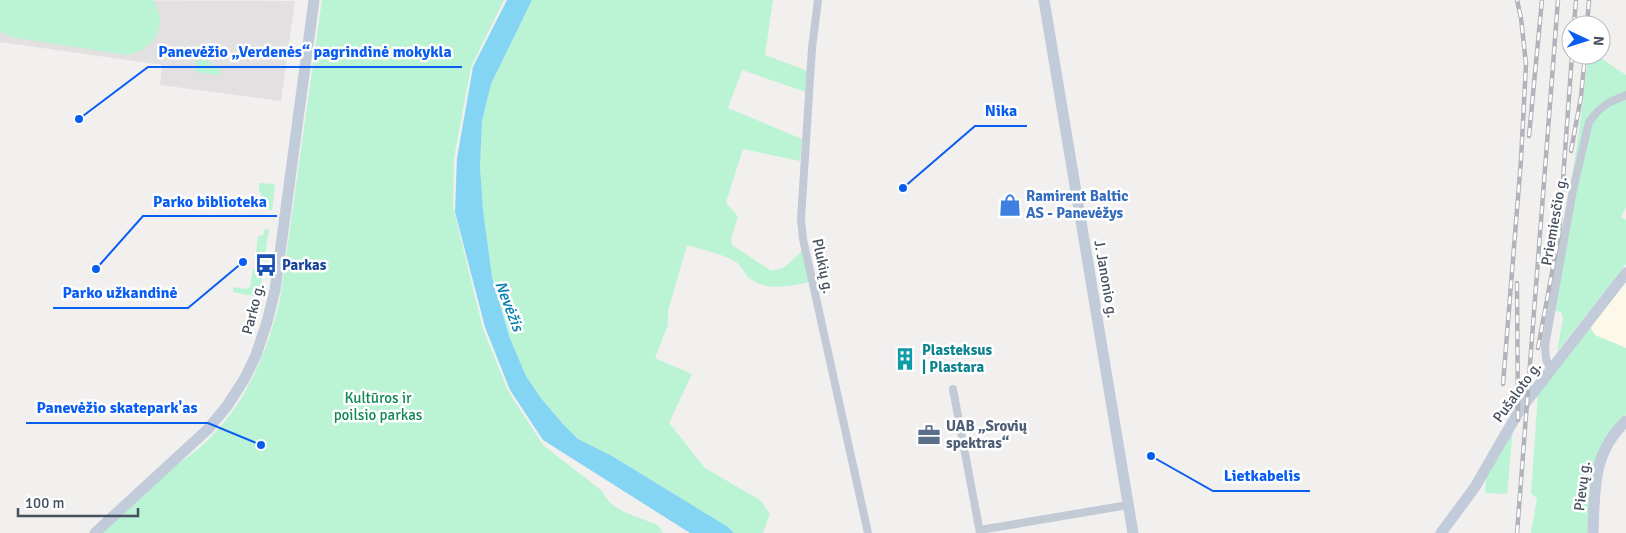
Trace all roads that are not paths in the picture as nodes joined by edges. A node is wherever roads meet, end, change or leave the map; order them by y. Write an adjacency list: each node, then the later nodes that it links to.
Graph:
1 (314, 0): 11 (main road, Parko g.)
2 (818, 0): 12 (street, Plukių g.)
3 (1044, 0): 9 (main road, J. Janonio g.)
4 (1626, 95): 6 (street, Priemiesčio g.)
5 (1626, 273): 6 (main road, Pušaloto g.)
6 (1551, 370): 14 (main road, Pušaloto g.)
7 (953, 389): 10 (street)
8 (1626, 421): 15 (main road, Pievų g.)
9 (1128, 504): 10 (street); 13 (main road, J. Janonio g.)
10 (980, 531)
11 (95, 533)
12 (868, 533)
13 (1133, 533)
14 (1441, 533)
15 (1593, 533)

